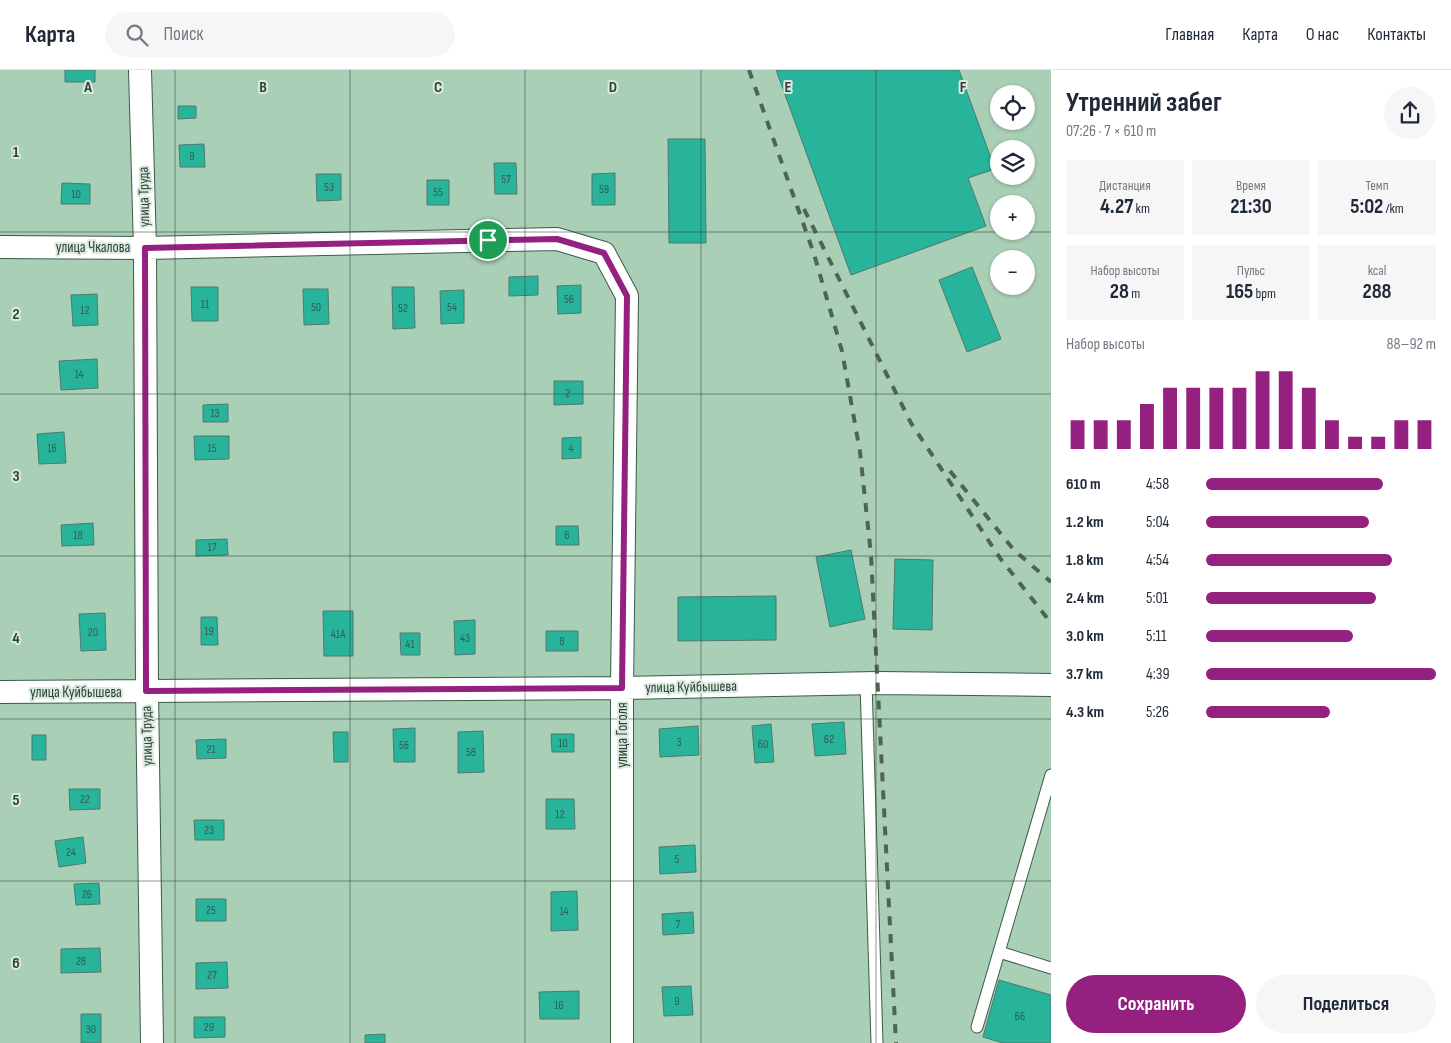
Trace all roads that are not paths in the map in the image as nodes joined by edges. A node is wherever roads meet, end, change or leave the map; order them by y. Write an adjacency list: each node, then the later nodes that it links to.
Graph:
1 (140, 70): 3 (street, улица Труда)
2 (0, 247): 3 (street, улица Чкалова)
3 (145, 248): 4 (street, улица Чкалова); 8 (street, улица Труда)
4 (604, 253): 7 (street, улица Гоголя)
5 (866, 683): 6 (street, улица Куйбышева); 7 (street, улица Куйбышева); 16 (lane)
6 (1051, 685)
7 (622, 688): 8 (street, улица Куйбышева); 15 (street, улица Гоголя)
8 (146, 691): 9 (street, улица Куйбышева); 14 (street, улица Труда)
9 (0, 692)
10 (1051, 775): 11 (lane)
11 (999, 952): 12 (lane); 13 (lane)
12 (1051, 968)
13 (977, 1027)
14 (152, 1043)
15 (622, 1043)
16 (877, 1043)

